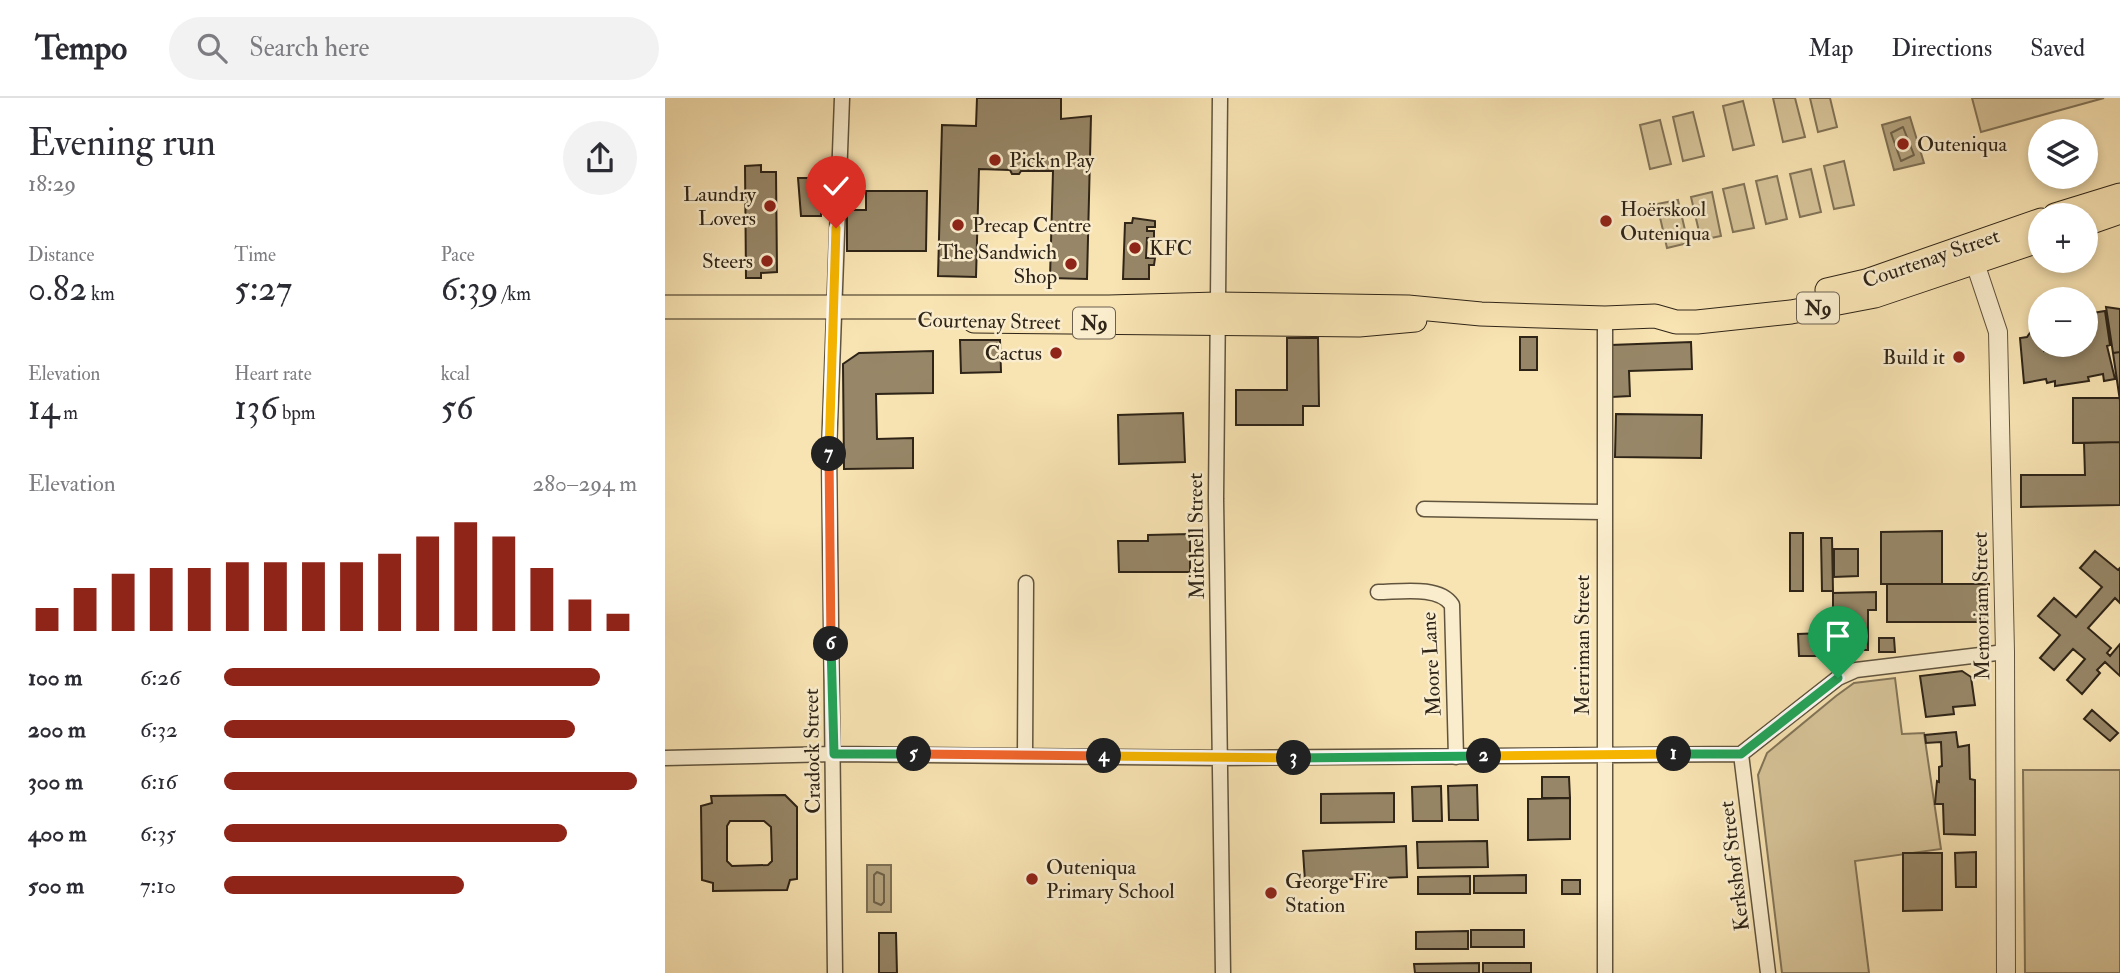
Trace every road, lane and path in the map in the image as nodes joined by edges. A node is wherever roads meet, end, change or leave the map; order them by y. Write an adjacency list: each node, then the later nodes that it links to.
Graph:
1 (842, 98): 11 (street, Cradock Street)
2 (1220, 98): 12 (street, Mitchell Street)
3 (2120, 195): 4 (highway)
4 (2094, 203)
5 (2120, 212): 6 (highway)
6 (2098, 220)
7 (2028, 226): 9 (highway, Courtenay Street / N9)
8 (2028, 242): 9 (highway, Courtenay Street / N9)
9 (1972, 253): 13 (highway, Courtenay Street / N9); 19 (street, Memoriam Street)
10 (665, 307): 11 (highway, Courtenay Street / N9)
11 (833, 313): 12 (highway, Courtenay Street / N9); 14 (highway, Courtenay Street / N9); 20 (street, Cradock Street)
12 (1218, 313): 13 (highway, Courtenay Street / N9); 26 (street, Mitchell Street)
13 (1605, 318): 16 (street, Merriman Street)
14 (665, 321)
15 (1424, 509): 16 (street)
16 (1603, 512): 21 (street, Merriman Street)
17 (1026, 583): 23 (street)
18 (1378, 592): 24 (street, Moore Lane)
19 (2005, 652): 22 (street); 31 (street, Memoriam Street)
20 (834, 754): 23 (street); 25 (street); 27 (street, Cradock Street)
21 (1603, 754): 22 (street); 24 (street); 29 (street, Merriman Street)
22 (1741, 754): 30 (street, Kerkshof Street)
23 (1025, 755): 26 (street)
24 (1455, 757): 26 (street)
25 (665, 758)
26 (1221, 758): 28 (street, Mitchell Street)
27 (835, 973)
28 (1223, 973)
29 (1605, 973)
30 (1768, 973)
31 (2006, 973)

